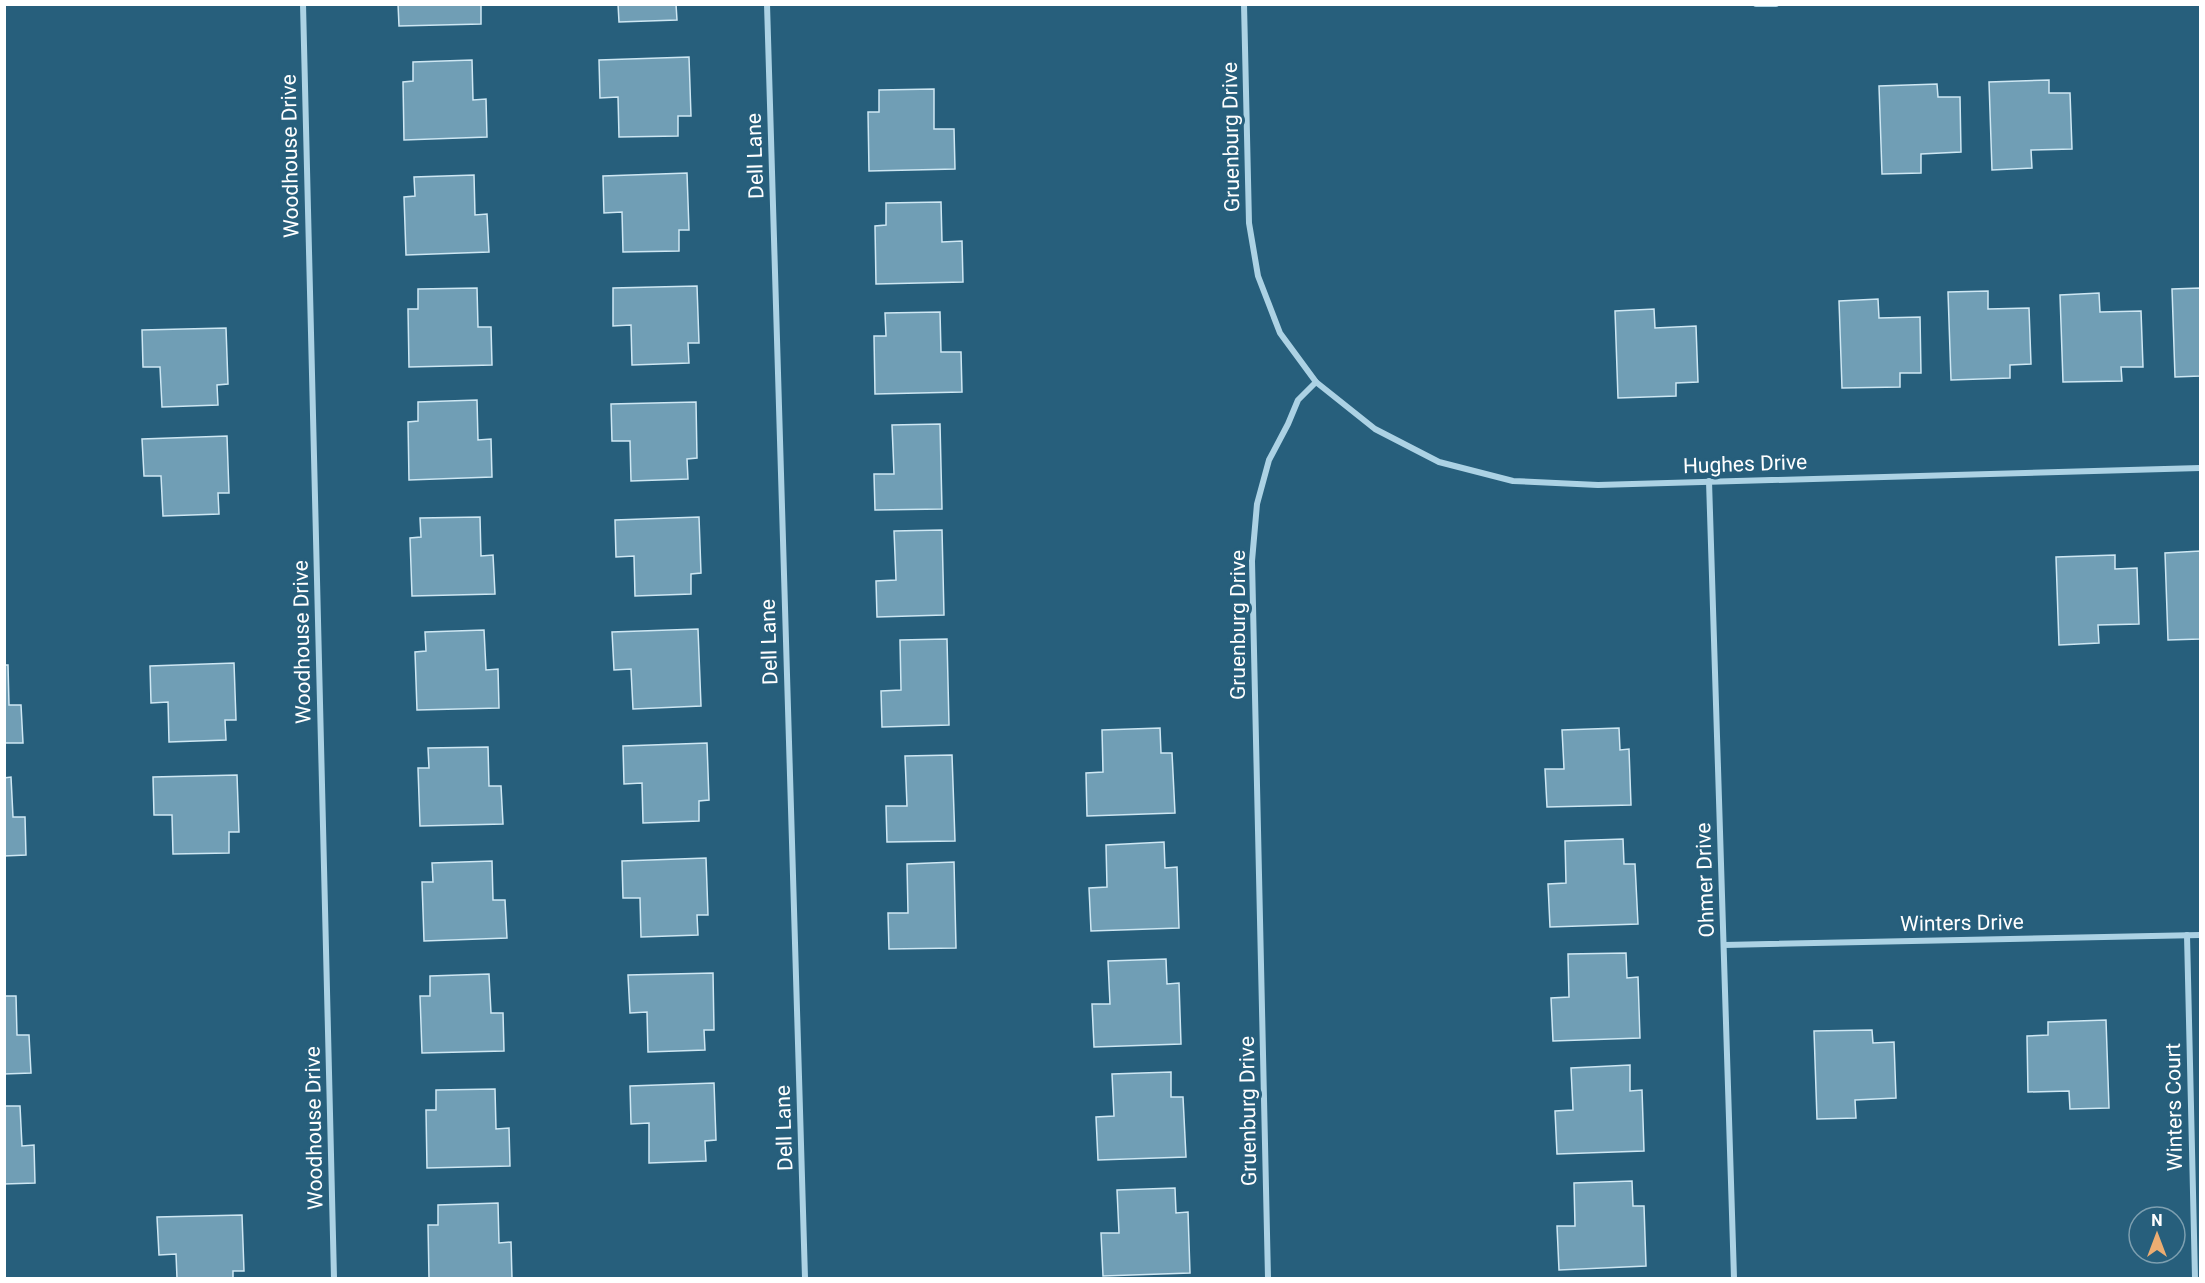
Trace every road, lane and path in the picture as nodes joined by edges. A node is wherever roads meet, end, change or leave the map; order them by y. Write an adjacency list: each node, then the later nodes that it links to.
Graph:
1 (303, 4): 12 (street, Woodhouse Drive)
2 (767, 4): 13 (street, Dell Lane)
3 (1244, 4): 6 (street, Gruenburg Drive)
4 (1756, 4): 5 (street)
5 (1776, 4)
6 (1316, 382): 8 (street, Hughes Drive); 14 (street, Gruenburg Drive)
7 (2200, 468): 8 (street, Hughes Drive)
8 (1709, 481): 11 (street, Ohmer Drive)
9 (2187, 935): 10 (street, Winters Drive); 11 (street, Winters Drive); 16 (street, Winters Court)
10 (2200, 935)
11 (1724, 945): 15 (street, Ohmer Drive)
12 (334, 1278)
13 (805, 1278)
14 (1268, 1278)
15 (1734, 1278)
16 (2195, 1278)

